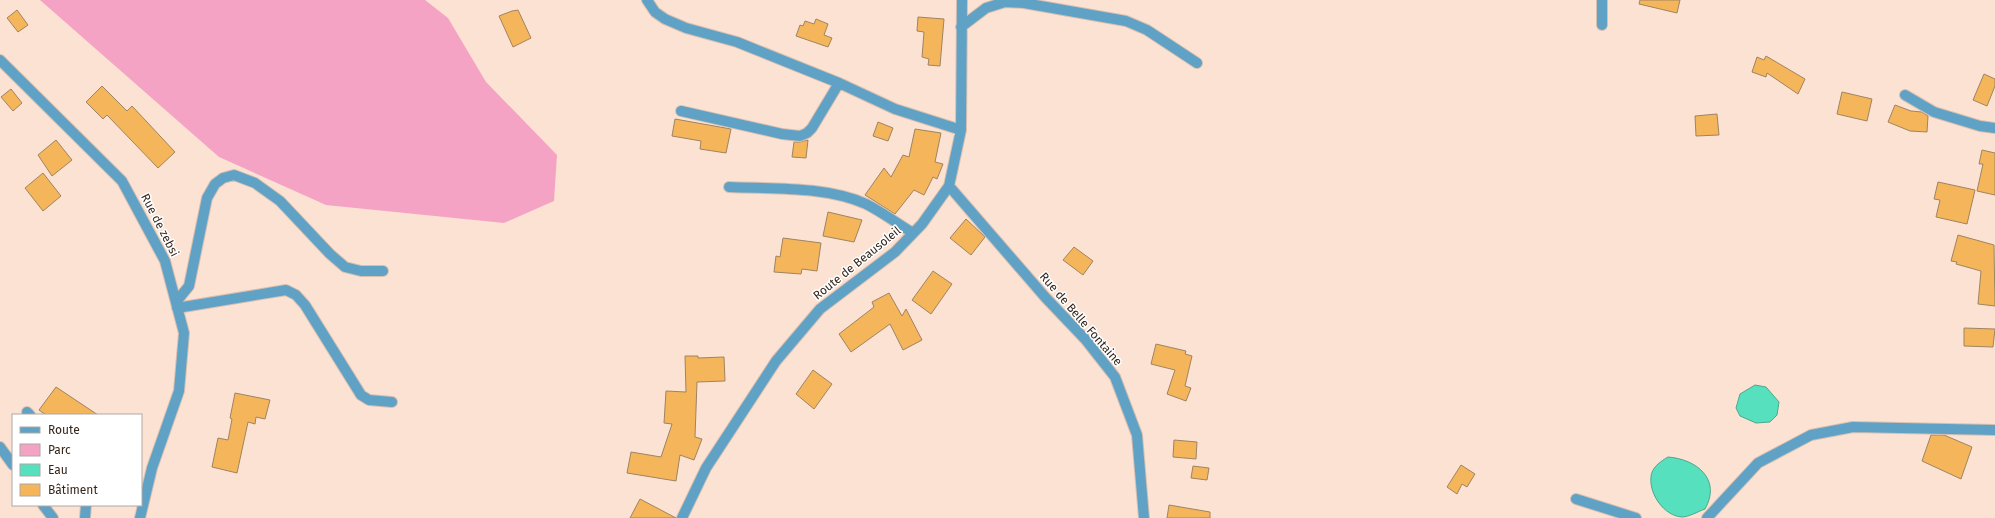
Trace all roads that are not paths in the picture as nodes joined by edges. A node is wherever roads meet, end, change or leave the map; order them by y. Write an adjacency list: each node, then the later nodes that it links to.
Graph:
1 (647, 0): 8 (street)
2 (962, 0): 5 (street, Route de Beausoleil)
3 (1602, 0): 4 (street)
4 (1602, 25)
5 (961, 27): 7 (street); 12 (street, Route de Beausoleil)
6 (0, 60): 17 (street, Rue de zebsi)
7 (1197, 63)
8 (839, 83): 10 (street); 12 (street)
9 (1905, 95): 11 (street)
10 (681, 111)
11 (1995, 128)
12 (961, 130): 14 (street, Route de Beausoleil)
13 (729, 186): 15 (street)
14 (949, 186): 15 (street, Route de Beausoleil); 29 (street, Rue de Belle Fontaine)
15 (913, 233): 28 (street, Route de Beausoleil)
16 (383, 271): 17 (street)
17 (177, 305): 18 (street); 27 (street, Rue de zebsi)
18 (392, 402)
19 (1995, 430): 31 (street)
20 (0, 447): 21 (street)
21 (12, 464)
22 (1576, 499): 30 (street)
23 (43, 506): 25 (street)
24 (86, 506): 26 (street)
25 (53, 518)
26 (85, 518)
27 (140, 518)
28 (682, 518)
29 (1144, 518)
30 (1636, 518)
31 (1707, 518)

